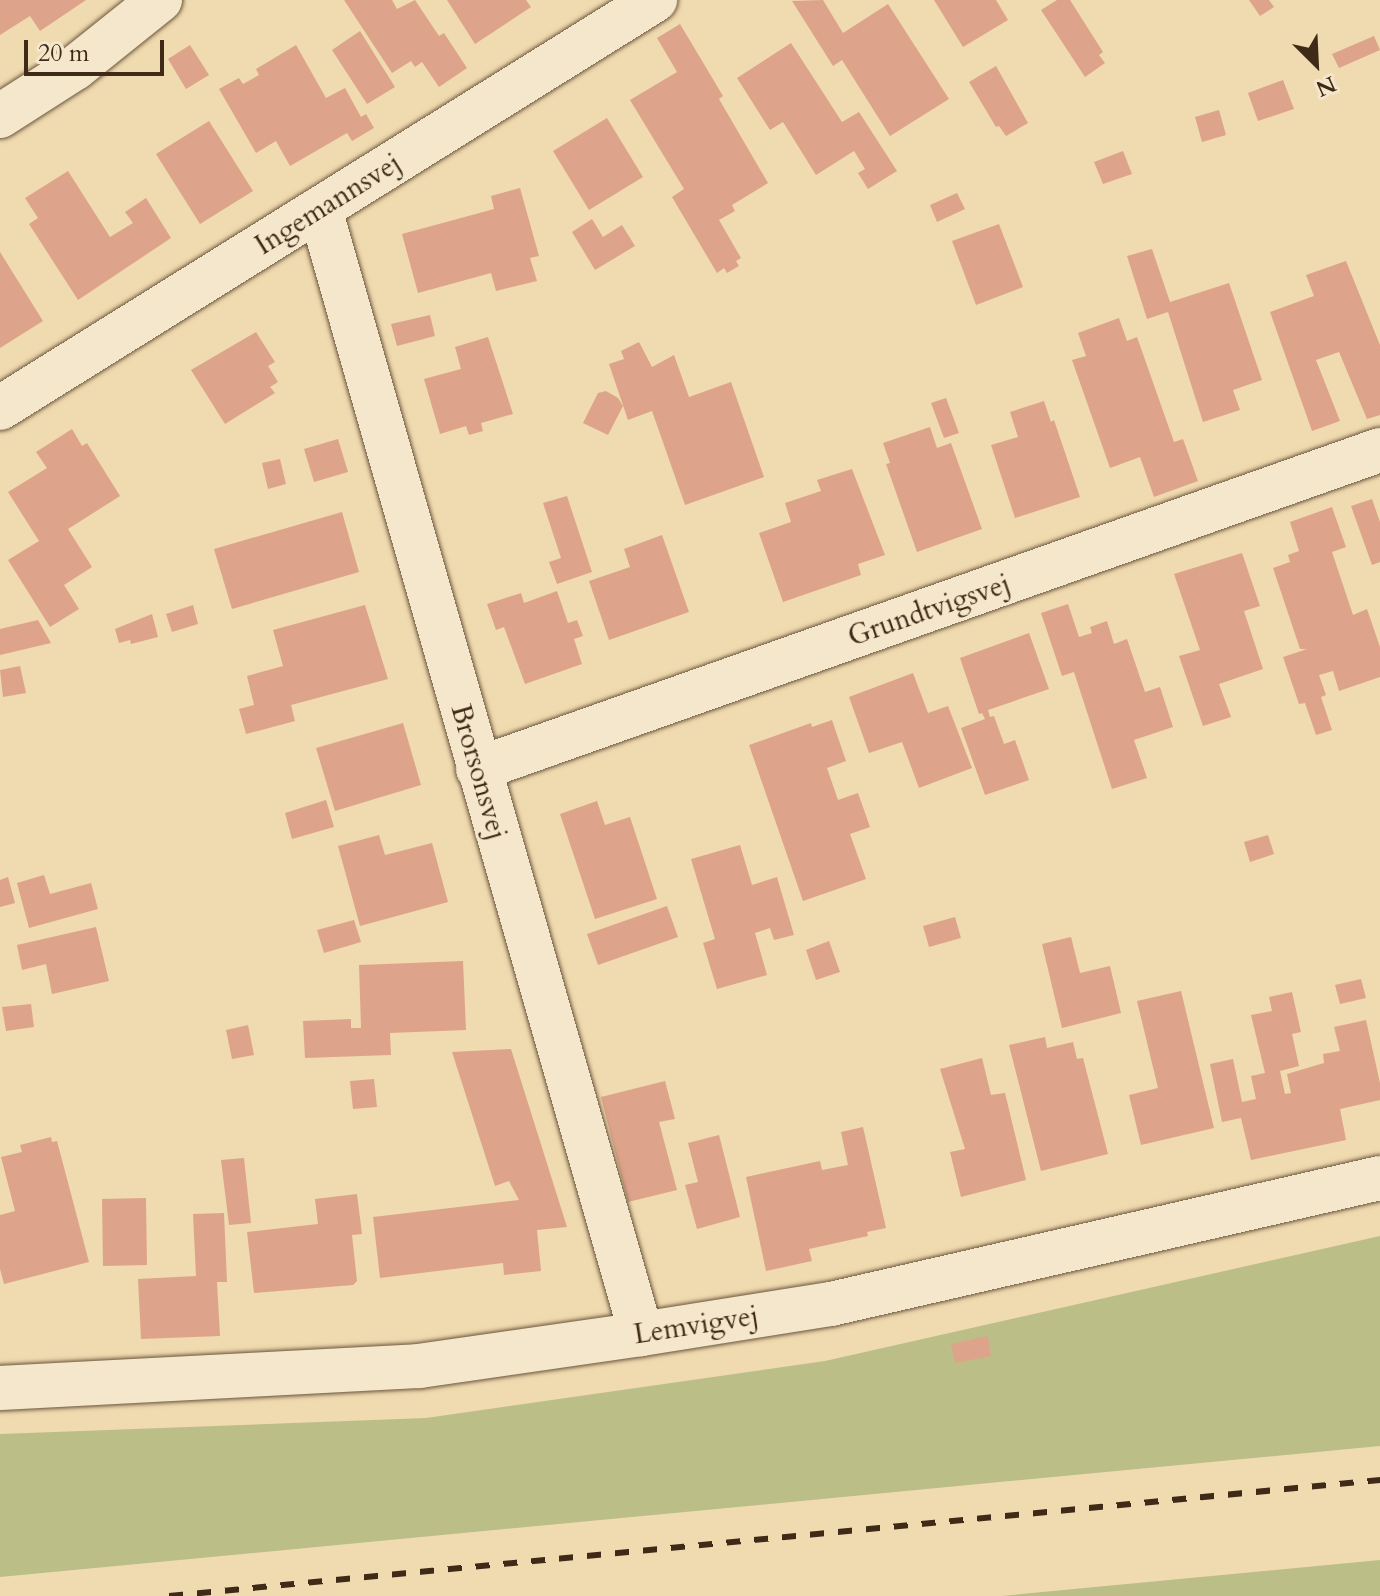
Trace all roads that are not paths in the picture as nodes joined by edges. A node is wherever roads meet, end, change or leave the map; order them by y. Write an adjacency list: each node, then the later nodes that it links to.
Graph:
1 (160, 0): 3 (street)
2 (655, 0): 4 (street, Ingemannsvej)
3 (0, 116)
4 (320, 209): 5 (street, Ingemannsvej); 7 (street, Brorsonsvej)
5 (0, 408)
6 (1380, 450): 7 (street, Grundtvigsvej)
7 (478, 769): 9 (street, Brorsonsvej)
8 (1380, 1178): 9 (street, Lemvigvej)
9 (641, 1334): 10 (street, Lemvigvej)
10 (0, 1388)

